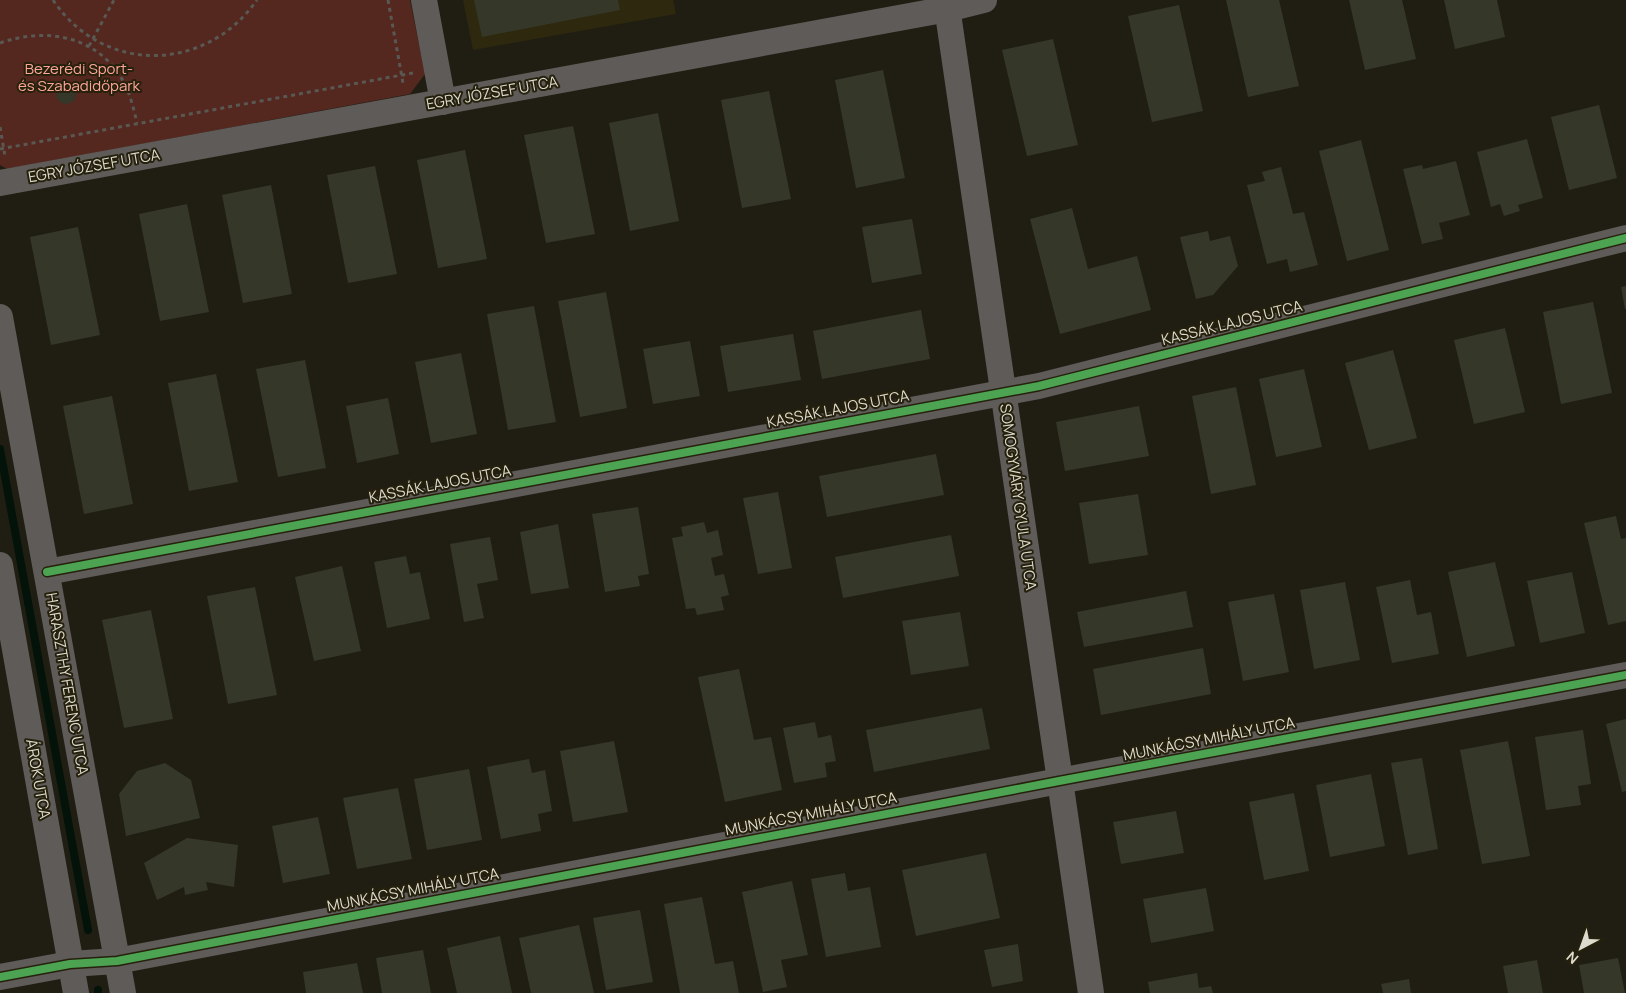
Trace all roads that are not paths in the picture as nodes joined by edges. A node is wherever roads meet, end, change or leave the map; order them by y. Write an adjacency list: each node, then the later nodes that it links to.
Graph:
1 (424, 0): 4 (street)
2 (984, 0): 3 (street, EGRY JÓZSEF UTCA)
3 (947, 4): 4 (street, EGRY JÓZSEF UTCA); 8 (street, SOMOGYVÁRY GYULA UTCA)
4 (443, 102): 5 (street, EGRY JÓZSEF UTCA)
5 (0, 183)
6 (1626, 238): 8 (street, KASSÁK LAJOS UTCA)
7 (0, 317): 10 (street, HARASZTHY FERENC UTCA)
8 (1003, 392): 10 (street, KASSÁK LAJOS UTCA); 13 (street, SOMOGYVÁRY GYULA UTCA)
9 (0, 565): 12 (street, ÁROK UTCA)
10 (47, 572): 14 (street, HARASZTHY FERENC UTCA)
11 (1626, 675): 13 (street, MUNKÁCSY MIHÁLY UTCA)
12 (10, 677): 15 (street, ÁROK UTCA)
13 (1059, 781): 14 (street, MUNKÁCSY MIHÁLY UTCA); 19 (street, SOMOGYVÁRY GYULA UTCA)
14 (117, 961): 15 (street, MUNKÁCSY MIHÁLY UTCA); 18 (street, HARASZTHY FERENC UTCA)
15 (70, 964): 16 (street, MUNKÁCSY MIHÁLY UTCA); 17 (street, ÁROK UTCA)
16 (0, 977)
17 (76, 993)
18 (122, 993)
19 (1091, 993)

